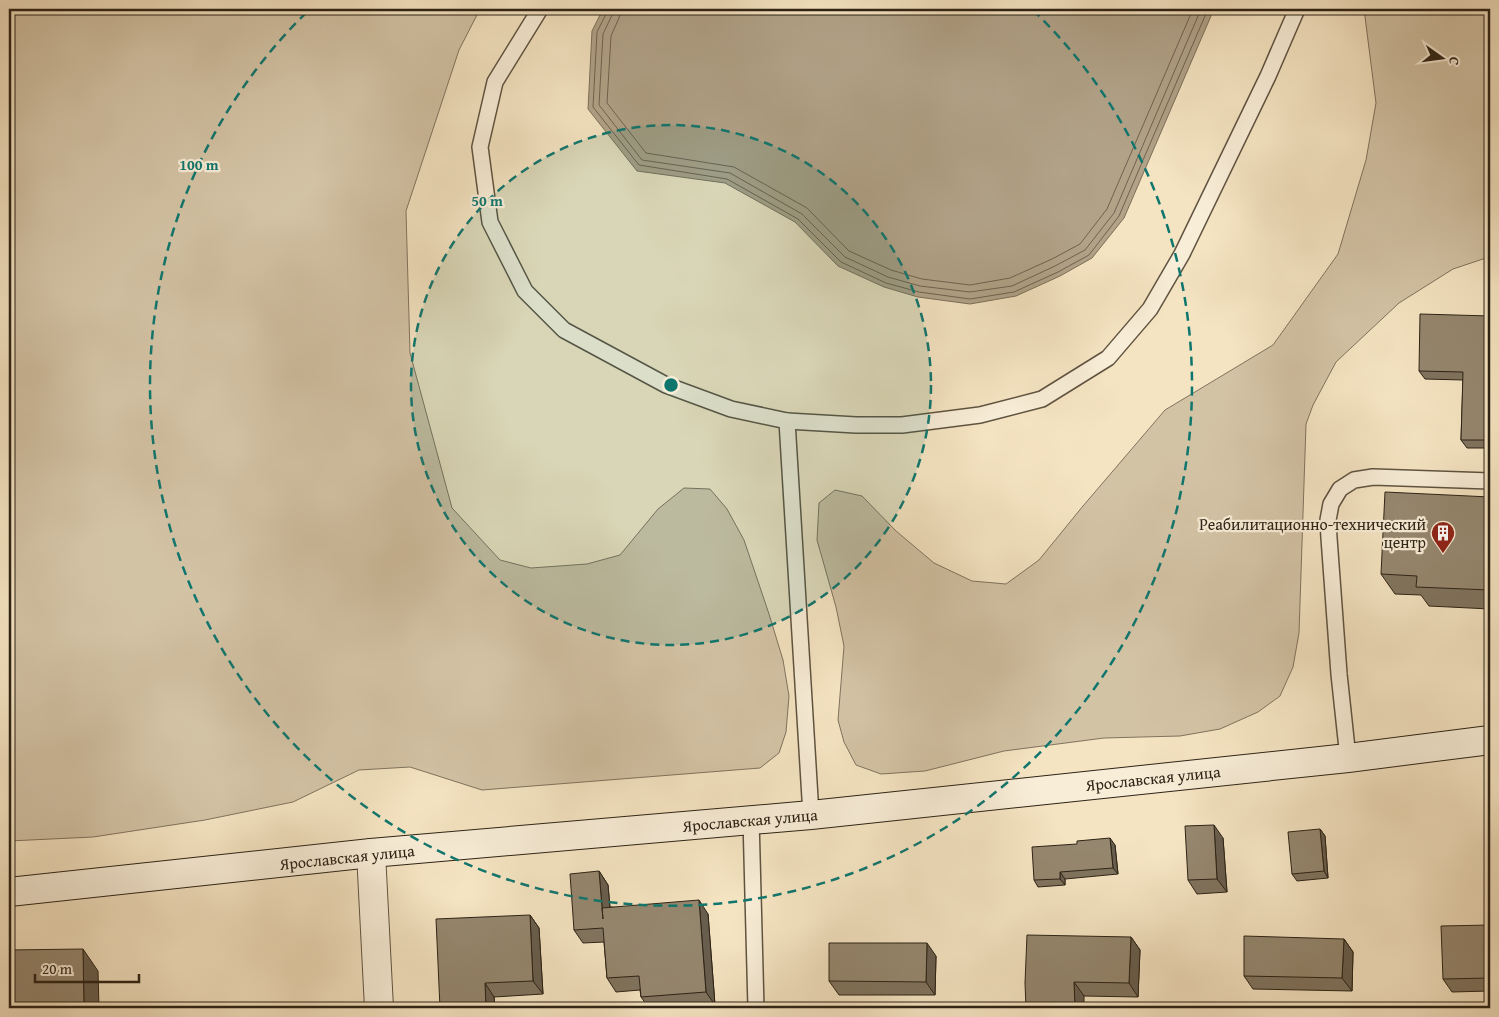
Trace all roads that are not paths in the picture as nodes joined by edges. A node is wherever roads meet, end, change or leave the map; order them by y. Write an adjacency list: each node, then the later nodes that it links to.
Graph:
1 (540, 9): 3 (lane)
2 (1297, 9): 3 (lane)
3 (787, 420): 7 (lane)
4 (1490, 481): 6 (lane)
5 (1490, 740): 6 (main road, Ярославская улица)
6 (1348, 758): 7 (main road, Ярославская улица)
7 (811, 814): 8 (main road, Ярославская улица)
8 (751, 819): 9 (main road, Ярославская улица); 12 (lane)
9 (371, 854): 10 (main road, Ярославская улица); 11 (main road)
10 (9, 892)
11 (379, 1008)
12 (756, 1008)

